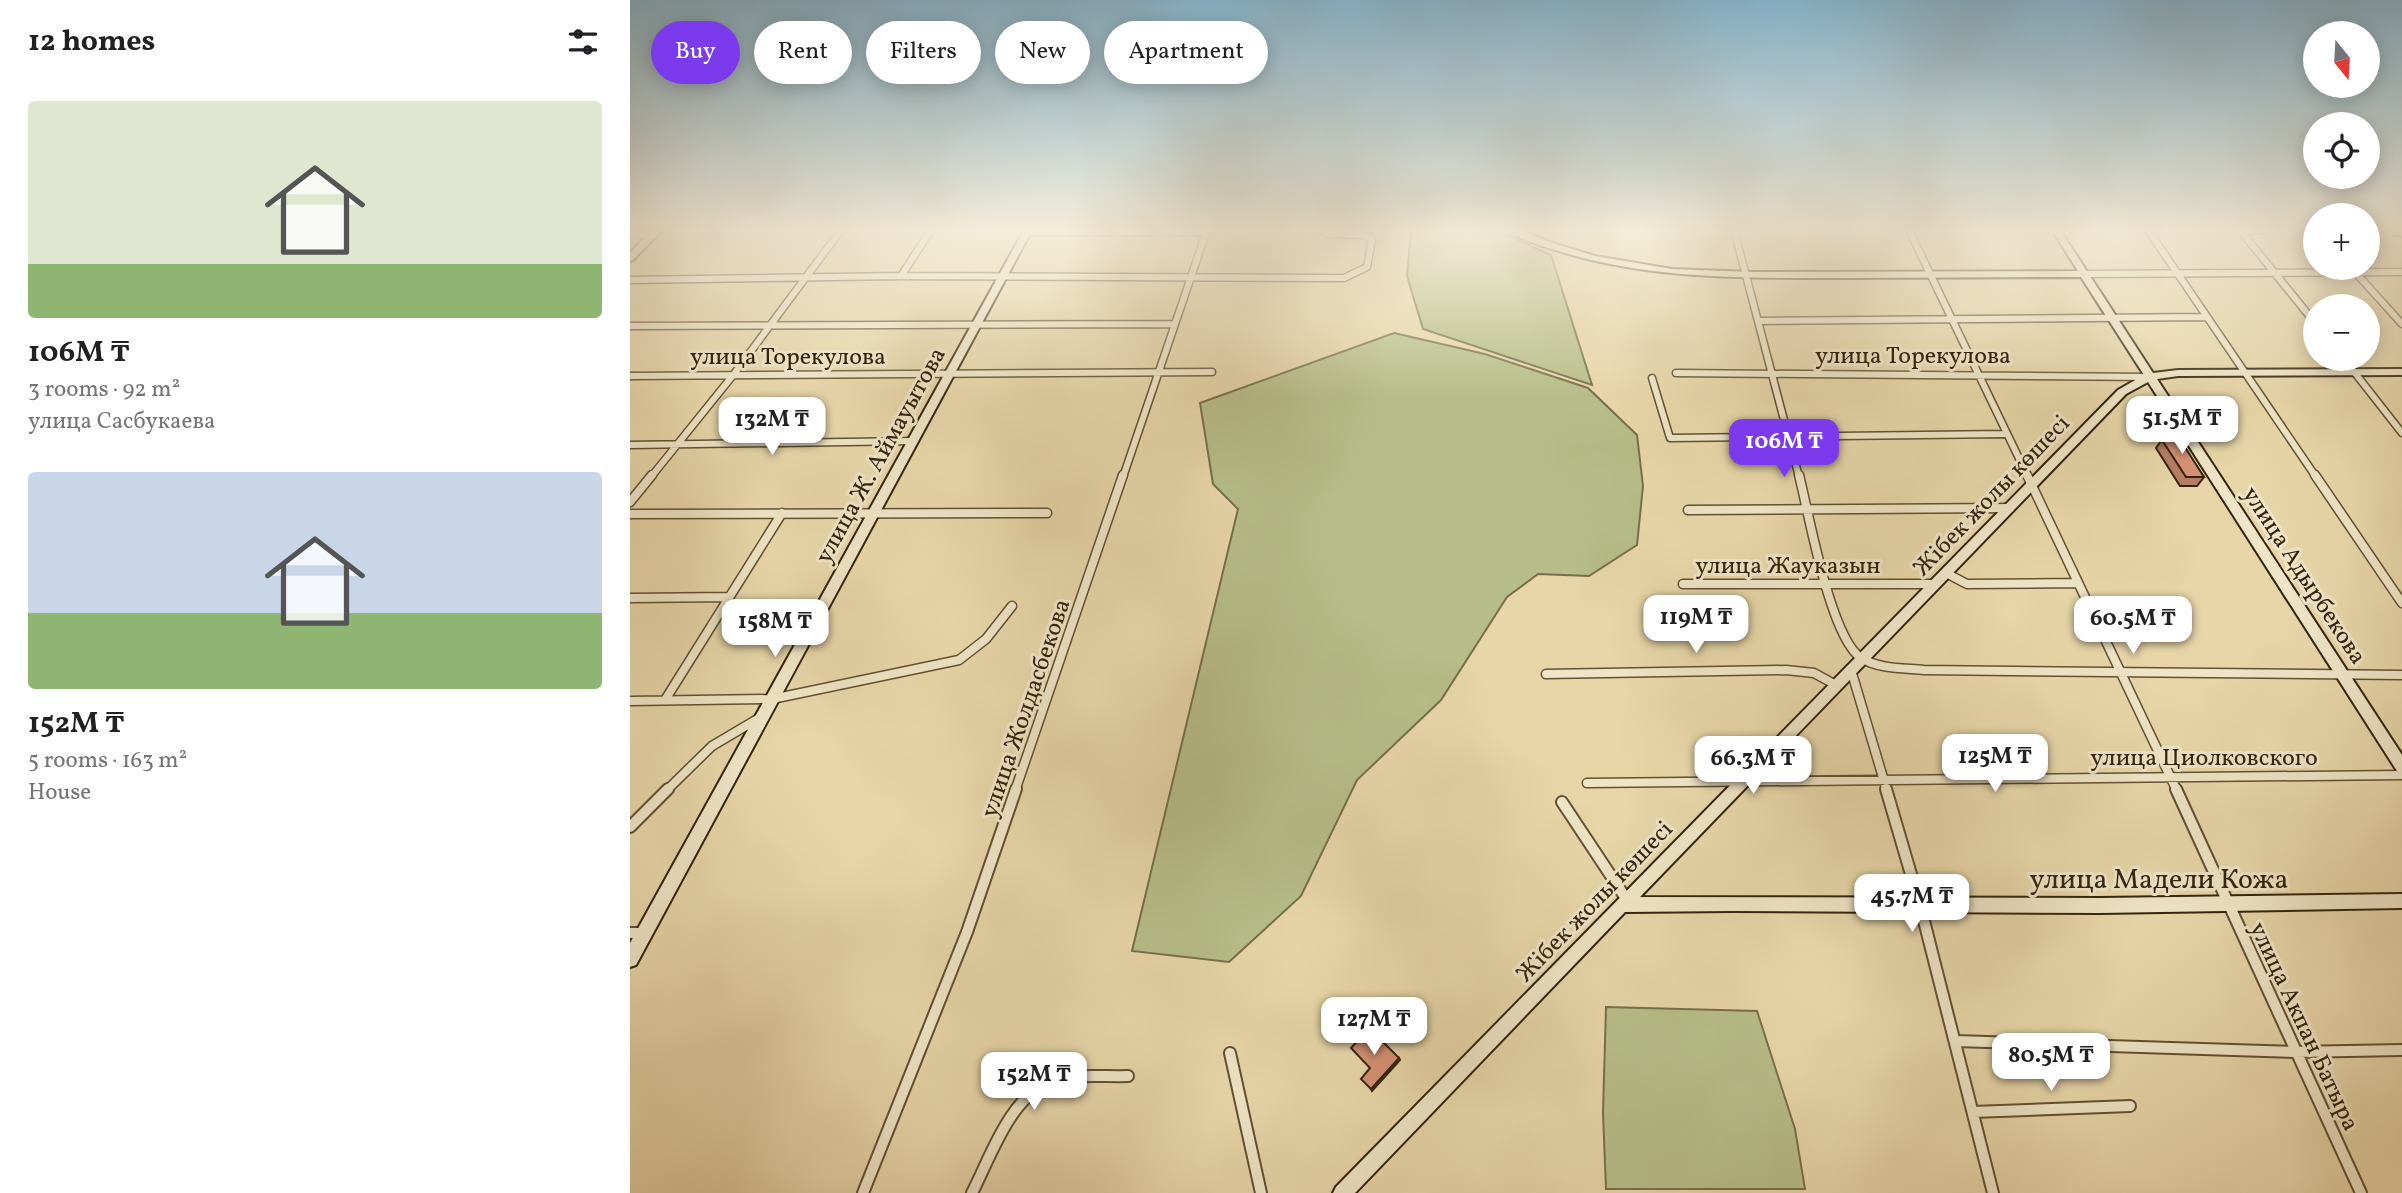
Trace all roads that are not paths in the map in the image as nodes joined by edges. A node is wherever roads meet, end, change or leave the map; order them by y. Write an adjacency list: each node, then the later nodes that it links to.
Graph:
1 (798, 286): 15 (street)
2 (998, 286): 16 (main road, улица Ж. Аймауытова)
3 (1188, 286): 17 (street, улица Жолдасбекова)
4 (1751, 286): 14 (street)
5 (1935, 286): 11 (street, улица Акпан Батыра)
6 (2091, 286): 12 (main road, улица Адырбекова)
7 (2185, 286): 13 (street)
8 (2284, 286): 10 (street)
9 (2367, 286): 18 (street)
10 (2303, 308)
11 (1950, 317): 12 (street); 14 (street); 26 (street, улица Акпан Батыра)
12 (2111, 317): 13 (street); 32 (main road, улица Адырбекова)
13 (2206, 317): 21 (street)
14 (1760, 321): 29 (street)
15 (770, 324): 16 (street); 19 (street); 25 (street)
16 (977, 324): 17 (street); 27 (main road, улица Ж. Аймауытова)
17 (1173, 324): 28 (street, улица Жолдасбекова)
18 (2402, 324)
19 (630, 326)
20 (1212, 372): 28 (street, улица Торекулова)
21 (2244, 372): 22 (main road); 32 (main road); 55 (street)
22 (2355, 372): 23 (main road); 33 (street)
23 (2402, 372)
24 (1676, 373): 29 (street, улица Торекулова)
25 (734, 374): 27 (street, улица Торекулова); 30 (street, улица Торекулова); 38 (street)
26 (1976, 374): 29 (street, улица Торекулова); 32 (street, улица Торекулова); 34 (street, улица Акпан Батыра)
27 (950, 375): 28 (street, улица Торекулова); 36 (main road, улица Ж. Аймауытова)
28 (1156, 375): 89 (street, улица Жолдасбекова)
29 (1774, 375): 35 (street)
30 (630, 376)
31 (1652, 377): 35 (street)
32 (2150, 377): 39 (main road, Жібек жолы көшесі); 60 (main road, улица Адырбекова)
33 (2402, 433)
34 (2005, 434): 35 (street); 39 (street, улица Акпан Батыра)
35 (1788, 436): 41 (street)
36 (914, 441): 38 (street); 44 (main road, улица Ж. Аймауытова)
37 (630, 444): 38 (street)
38 (676, 444): 40 (street)
39 (2032, 487): 42 (main road, Жібек жолы көшесі); 49 (street, улица Акпан Батыра)
40 (630, 502)
41 (1806, 508): 42 (street); 43 (street); 52 (street)
42 (2010, 508): 48 (main road, Жібек жолы көшесі)
43 (1688, 510)
44 (875, 512): 45 (street); 46 (street); 63 (main road, улица Ж. Аймауытова)
45 (782, 513): 47 (street); 53 (street)
46 (1047, 513)
47 (630, 514)
48 (1946, 573): 49 (street); 51 (main road, Жібек жолы көшесі)
49 (2077, 583): 58 (street, улица Акпан Батыра)
50 (1683, 584): 52 (street, улица Жауказын)
51 (1935, 584): 52 (street, улица Жауказын); 57 (main road, Жібек жолы көшесі)
52 (1826, 585): 57 (street)
53 (729, 597): 54 (street); 64 (street)
54 (630, 598)
55 (2402, 603)
56 (1012, 606): 63 (street)
57 (1856, 665): 58 (street); 62 (main road, Жібек жолы көшесі); 70 (street)
58 (2121, 670): 60 (street); 69 (street, улица Акпан Батыра)
59 (1546, 674): 62 (street)
60 (2344, 675): 61 (street); 67 (main road, улица Адырбекова)
61 (2402, 675)
62 (1836, 685): 72 (main road, Жібек жолы көшесі)
63 (772, 699): 64 (street); 66 (main road, улица Ж. Аймауытова)
64 (665, 700): 65 (street)
65 (630, 701)
66 (764, 715): 74 (street); 80 (main road, улица Ж. Аймауытова)
67 (2402, 767)
68 (2402, 775): 69 (street, улица Циолковского)
69 (2168, 776): 70 (street, улица Циолковского); 78 (street, улица Акпан Батыра)
70 (1882, 780): 72 (street, улица Циолковского); 77 (street)
71 (1587, 783): 72 (street, улица Циолковского)
72 (1741, 783): 76 (main road, Жібек жолы көшесі)
73 (1562, 802): 76 (street)
74 (630, 827)
75 (2402, 901): 78 (main road, улица Мадели Кожа)
76 (1624, 902): 77 (main road, улица Мадели Кожа); 92 (main road, Жібек жолы көшесі)
77 (1920, 905): 78 (main road, улица Мадели Кожа); 82 (street)
78 (2228, 905): 84 (street, улица Акпан Батыра)
79 (630, 933): 80 (street)
80 (645, 933): 81 (main road, улица Ж. Аймауытова)
81 (630, 959)
82 (1956, 1041): 84 (street); 88 (street)
83 (2402, 1050): 84 (street)
84 (2294, 1052): 94 (street, улица Акпан Батыра)
85 (1230, 1053): 91 (street)
86 (1128, 1076): 90 (street)
87 (2130, 1106): 88 (street)
88 (1973, 1112): 93 (street)
89 (863, 1193)
90 (972, 1193)
91 (1261, 1193)
92 (1342, 1193)
93 (1993, 1193)
94 (2361, 1193)

